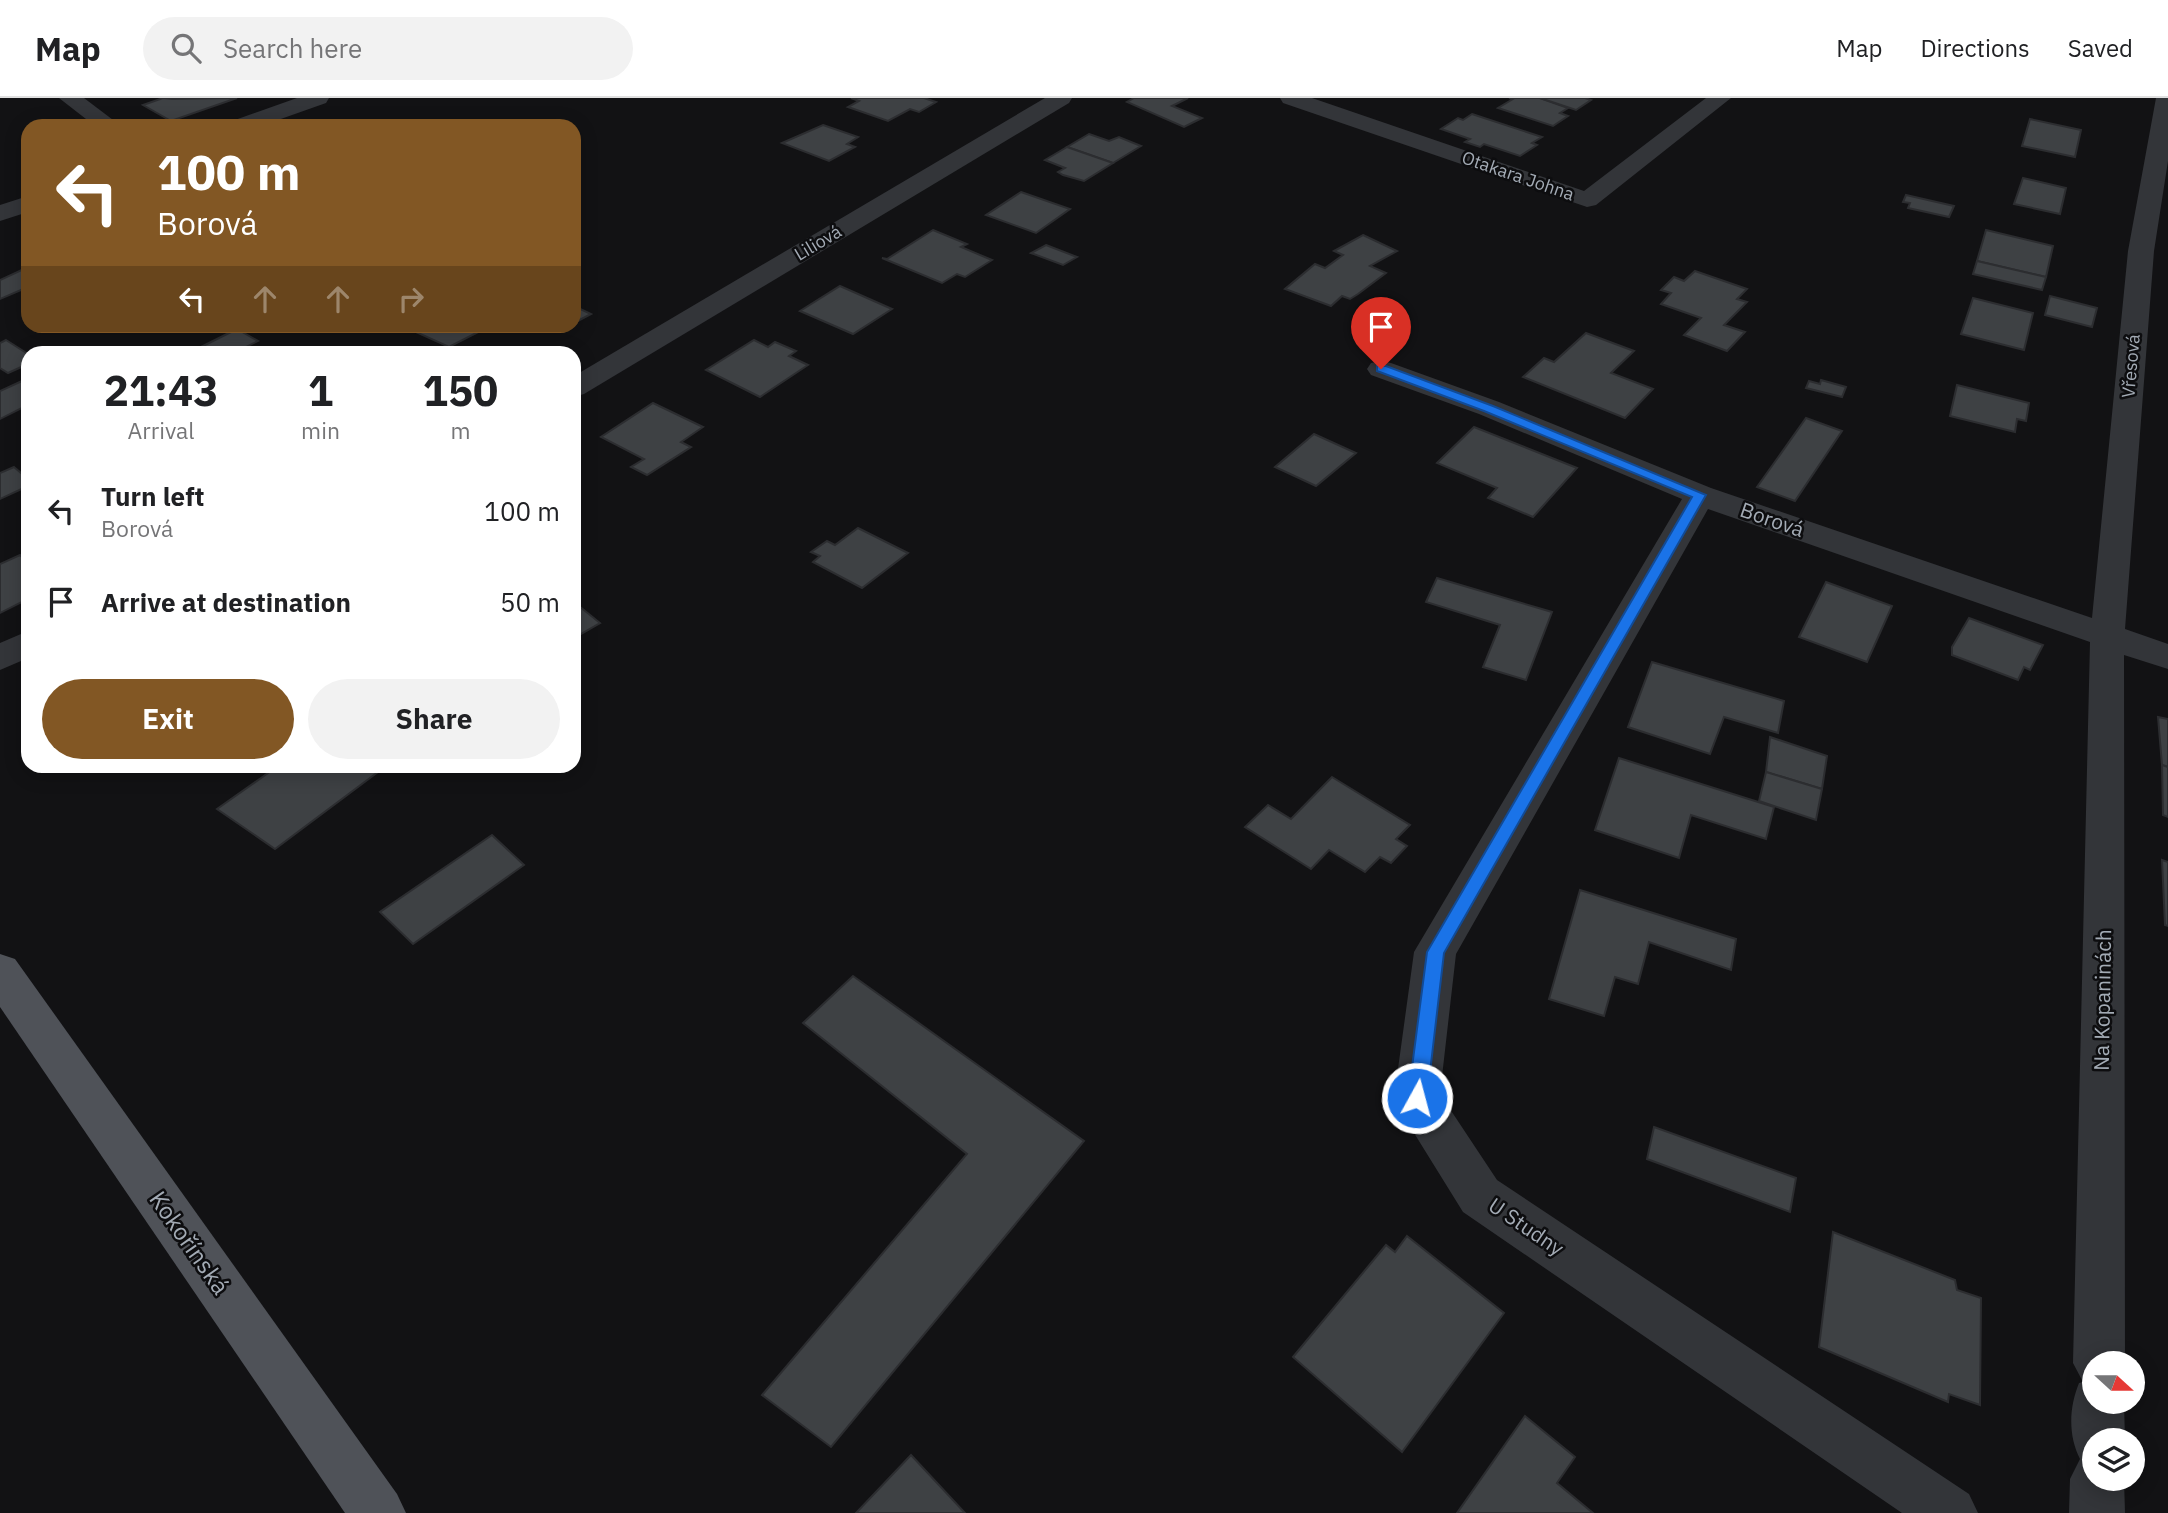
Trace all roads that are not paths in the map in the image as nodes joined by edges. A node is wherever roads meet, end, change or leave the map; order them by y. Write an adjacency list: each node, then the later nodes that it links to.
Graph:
1 (70, 98): 7 (street)
2 (318, 98): 8 (street)
3 (1061, 98): 13 (street, Liliová)
4 (1290, 98): 5 (street, Otakara Johna)
5 (1720, 98)
6 (2167, 98): 11 (street, Vřesová)
7 (100, 119)
8 (260, 119)
9 (21, 206): 10 (street)
10 (0, 214)
11 (2155, 254): 15 (street, Vřesová)
12 (1381, 369): 14 (street, Borová)
13 (581, 384)
14 (1700, 495): 15 (street, Borová); 23 (street, U Studny)
15 (2107, 636): 17 (street, Borová); 20 (street, Na Kopaninách)
16 (21, 647): 18 (street)
17 (2168, 657)
18 (0, 659)
19 (0, 972): 22 (main road, Kokořínská)
20 (2099, 1351)
21 (2098, 1491): 24 (street)
22 (378, 1513)
23 (1950, 1513)
24 (2097, 1513)

